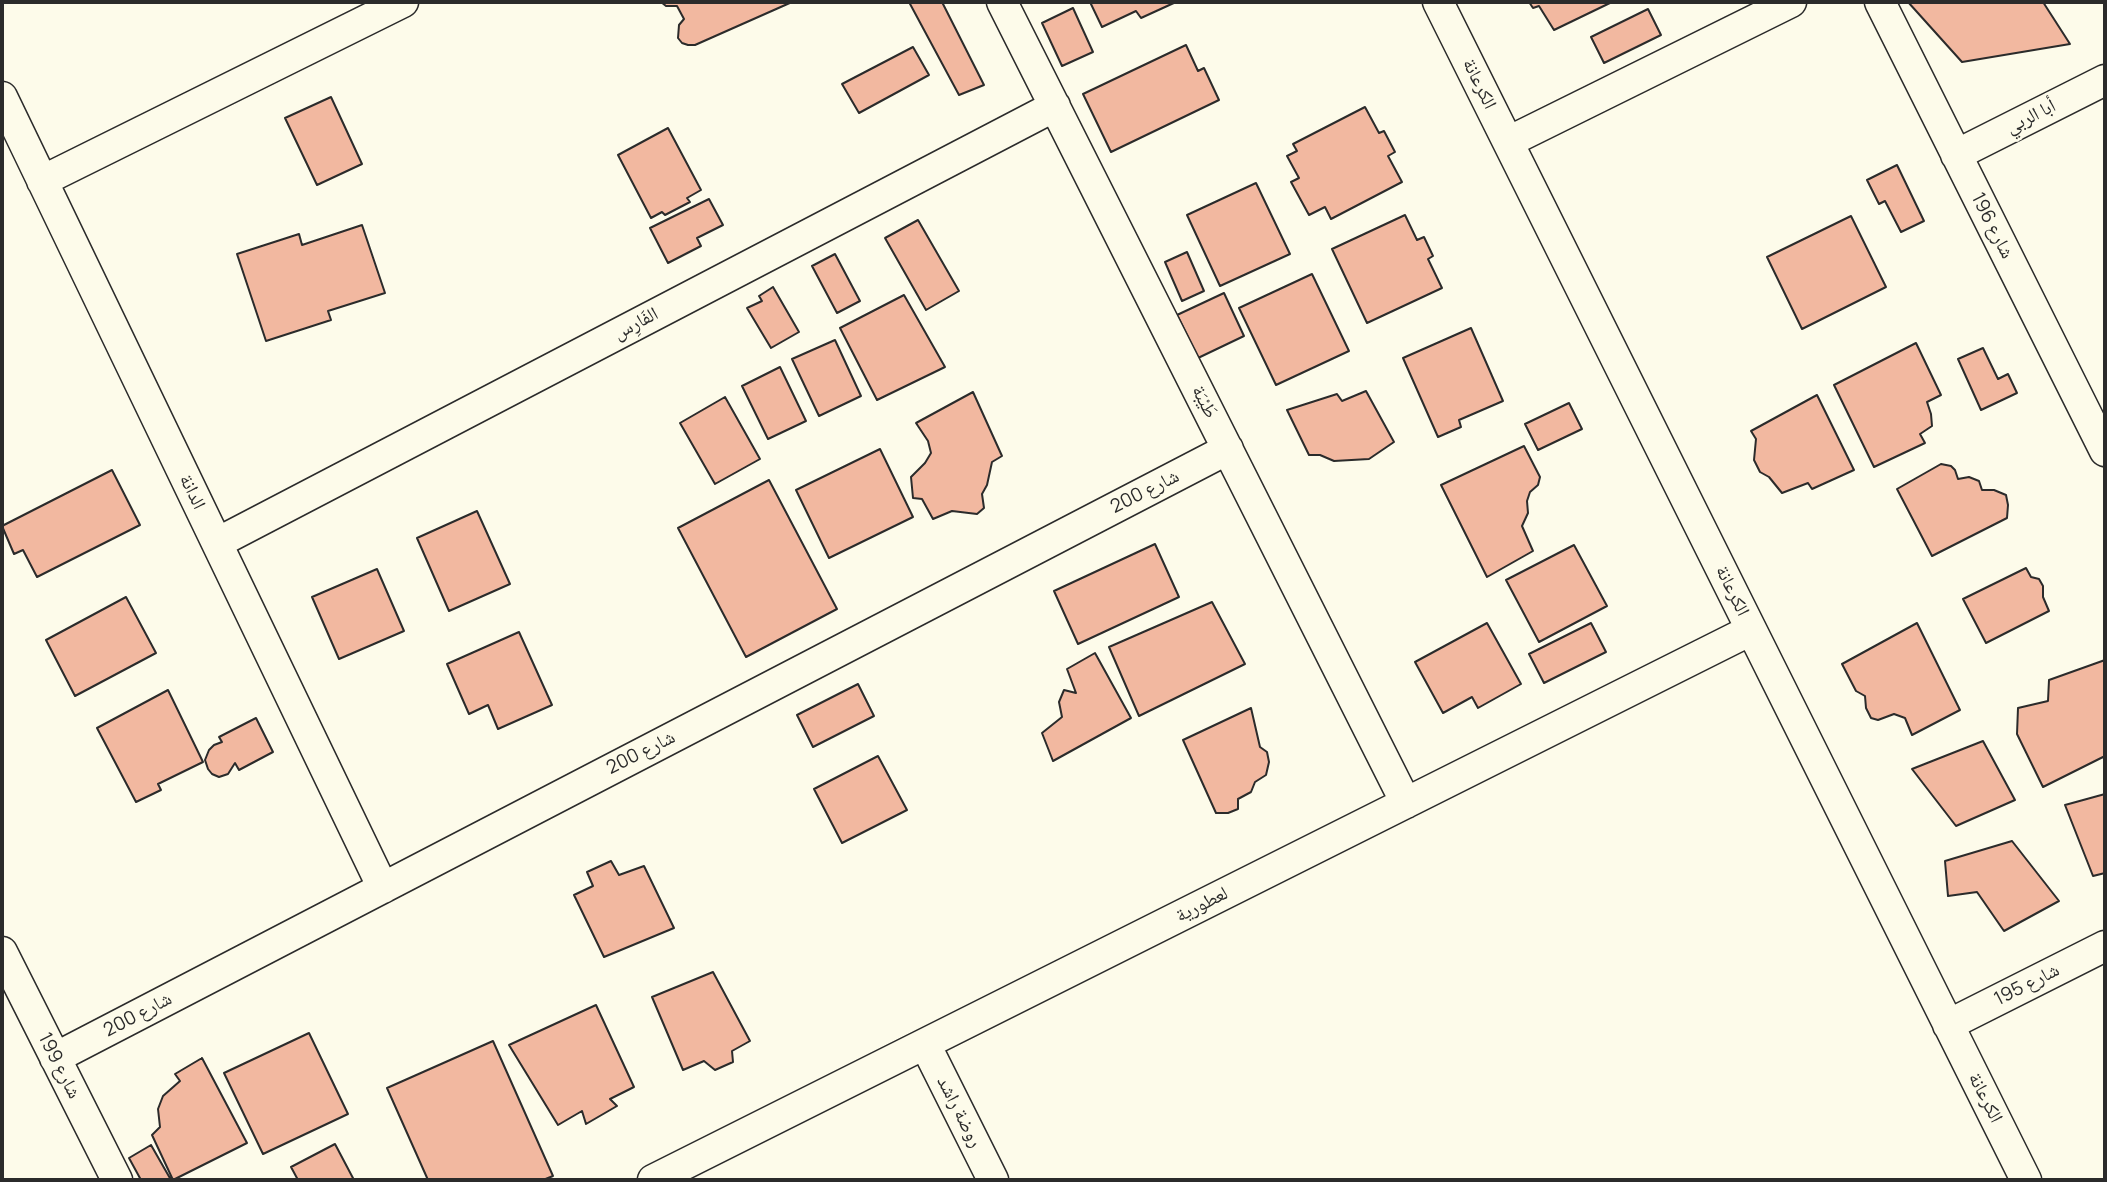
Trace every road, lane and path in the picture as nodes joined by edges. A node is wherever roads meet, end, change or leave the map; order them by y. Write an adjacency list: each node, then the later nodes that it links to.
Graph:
1 (403, 2): 11 (street)
2 (1002, 2): 8 (street, طَيْبَة)
3 (1438, 2): 9 (street, الكرعانة)
4 (1791, 2): 9 (street)
5 (1880, 2): 10 (street, شارع 196)
6 (2105, 80): 10 (street, أبا الربي)
7 (2, 97): 11 (street, الدانة)
8 (1055, 106): 12 (street, طَيْبَة); 14 (street, الفَارِس)
9 (1508, 142): 15 (street, الكرعانة)
10 (1956, 155): 13 (street, شارع 196)
11 (42, 181): 14 (street, الدانة)
12 (1228, 449): 16 (street, طَيْبَة); 17 (street, شارع 200)
13 (2105, 451)
14 (216, 543): 17 (street, الدانة)
15 (1751, 630): 16 (street, لعطورية); 20 (street, الكرعانة)
16 (1406, 803): 21 (street, لعطورية)
17 (383, 888): 22 (street, شارع 200)
18 (2105, 946): 20 (street, شارع 195)
19 (2, 952): 22 (street, شارع 199)
20 (1948, 1025): 26 (street, الكرعانة)
21 (925, 1044): 24 (street, لعطورية); 25 (street, روضة راشد)
22 (55, 1058): 23 (street, شارع 199)
23 (117, 1180)
24 (653, 1180)
25 (993, 1180)
26 (2026, 1180)

